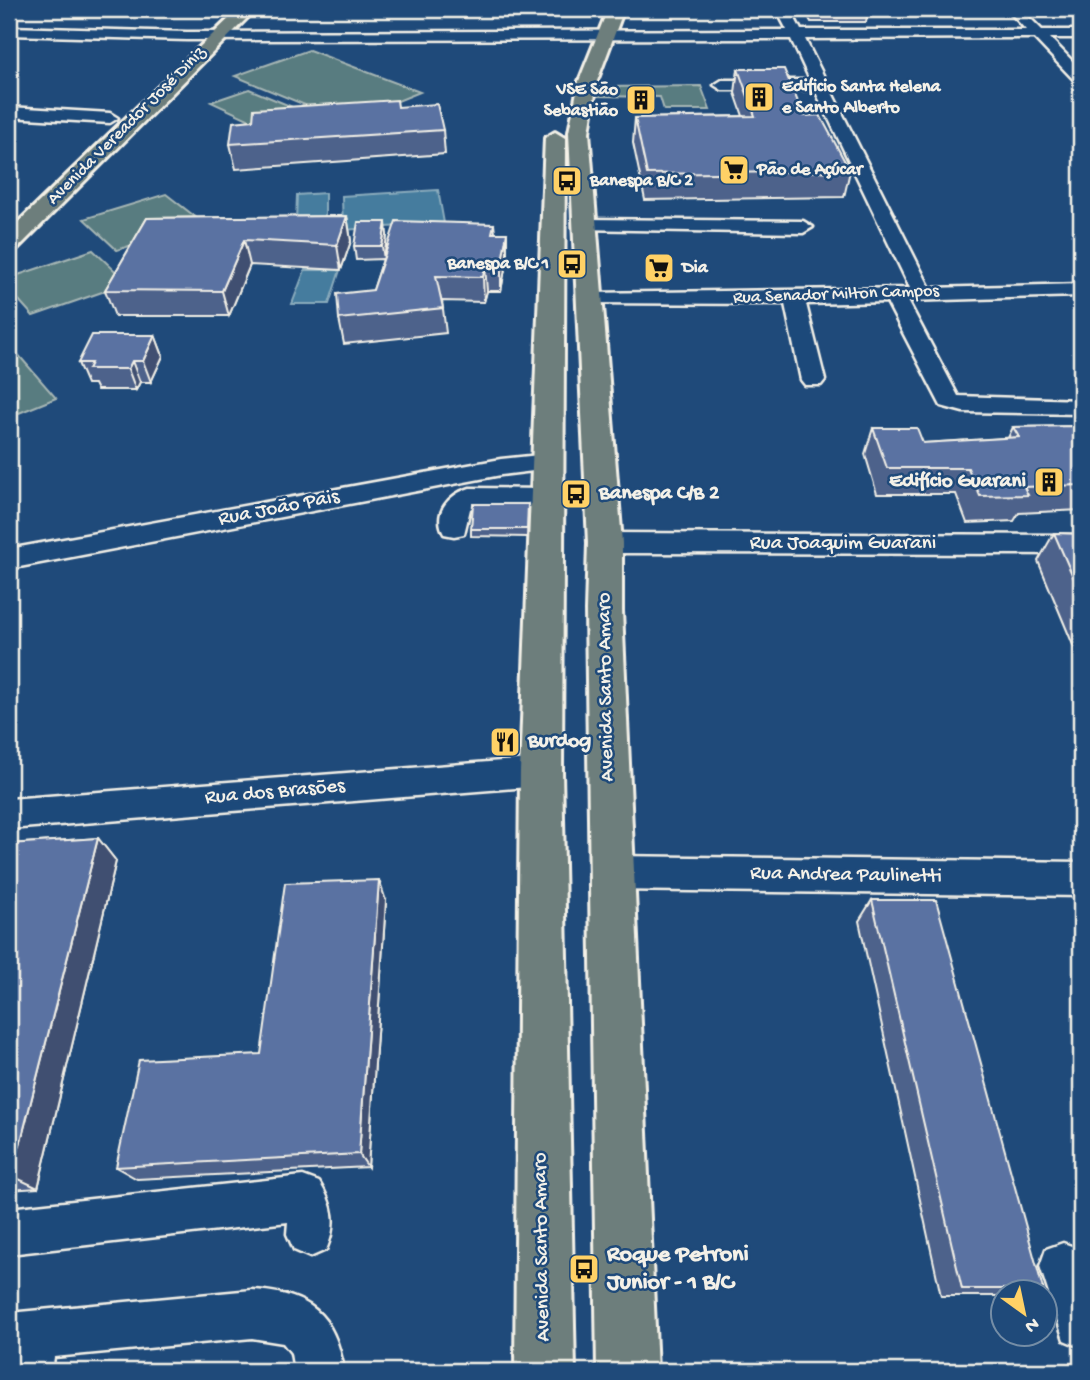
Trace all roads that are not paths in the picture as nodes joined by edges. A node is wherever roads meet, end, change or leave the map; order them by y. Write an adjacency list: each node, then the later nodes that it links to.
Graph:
1 (227, 9): 13 (main road, Avenida Vereador José Diniz)
2 (248, 9): 14 (main road, Avenida Vereador José Diniz)
3 (616, 9): 8 (main road, Avenida Santo Amaro)
4 (783, 9): 12 (street)
5 (1014, 9): 10 (street)
6 (43, 16): 9 (street)
7 (347, 18): 15 (street)
8 (592, 29): 12 (street); 15 (street); 23 (main road, Avenida Santo Amaro); 33 (main road, Avenida Santo Amaro)
9 (16, 31): 13 (street); 16 (street)
10 (1039, 34): 11 (street); 12 (street); 17 (street)
11 (1081, 34)
12 (795, 35): 19 (street)
13 (197, 36): 14 (street); 21 (main road, Avenida Vereador José Diniz)
14 (218, 36): 15 (street); 25 (main road, Avenida Vereador José Diniz)
15 (340, 36)
16 (9, 42)
17 (1081, 79)
18 (722, 85): 19 (street)
19 (819, 85): 27 (street)
20 (9, 112): 21 (street)
21 (110, 118): 22 (main road, Avenida Vereador José Diniz)
22 (18, 207)
23 (585, 225): 24 (street); 30 (main road, Avenida Santo Amaro)
24 (803, 227)
25 (9, 244)
26 (1081, 290): 27 (street, Rua Senador Milton Campos)
27 (922, 292): 28 (street, Rua Senador Milton Campos)
28 (894, 294): 29 (street, Rua Senador Milton Campos); 32 (street)
29 (794, 298): 30 (street, Rua Senador Milton Campos); 31 (street)
30 (591, 299): 35 (main road, Avenida Santo Amaro)
31 (813, 380)
32 (1081, 407)
33 (548, 480): 34 (street); 37 (street, Rua João Pais); 38 (main road, Avenida Santo Amaro)
34 (454, 527)
35 (606, 543): 36 (street, Rua Joaquim Guarani); 40 (main road, Avenida Santo Amaro)
36 (1081, 545)
37 (9, 559)
38 (541, 772): 39 (street, Rua dos Brasões); 48 (main road, Avenida Santo Amaro)
39 (9, 814)
40 (611, 873): 41 (street, Rua Andrea Paulinetti); 49 (main road, Avenida Santo Amaro)
41 (1081, 879)
42 (9, 1231): 43 (street)
43 (310, 1234)
44 (1063, 1266): 45 (street)
45 (1081, 1323)
46 (23, 1348): 47 (street)
47 (319, 1371)
48 (545, 1371)
49 (627, 1371)

